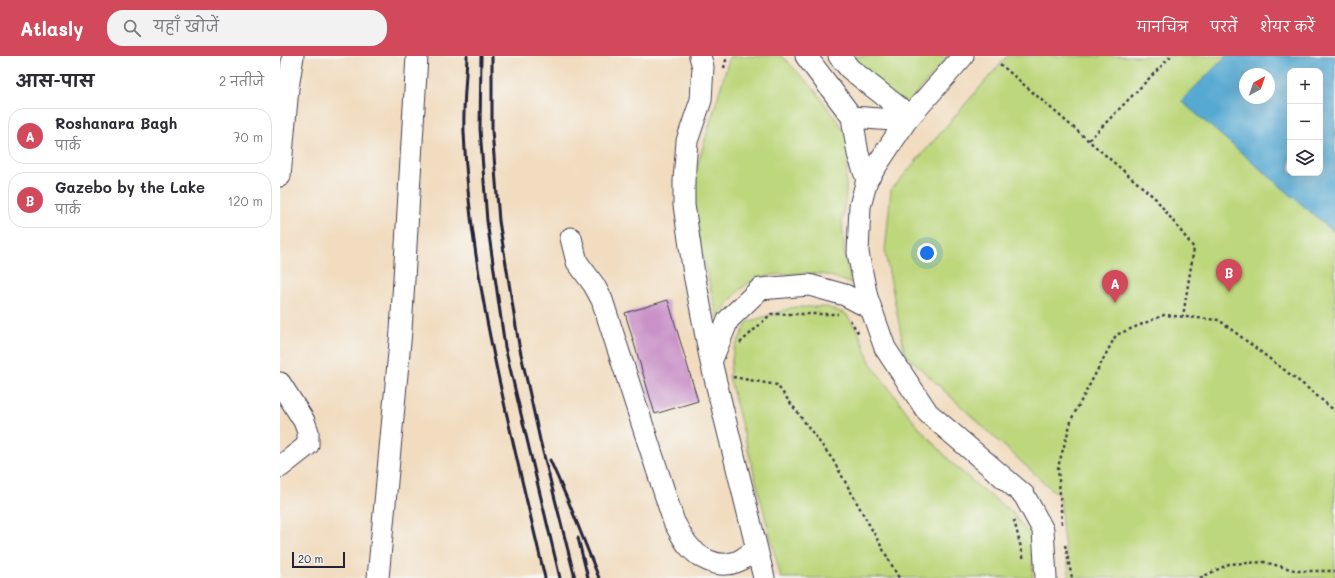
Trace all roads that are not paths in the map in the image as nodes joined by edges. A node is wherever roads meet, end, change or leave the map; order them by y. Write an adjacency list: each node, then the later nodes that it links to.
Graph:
1 (293, 56): 7 (street)
2 (417, 56): 18 (street)
3 (700, 56): 14 (street)
4 (806, 56): 8 (street)
5 (839, 56): 9 (street)
6 (963, 56): 9 (street)
7 (284, 86): 10 (street)
8 (852, 117): 9 (street); 11 (street)
9 (908, 119): 11 (street)
10 (280, 176)
11 (867, 180): 13 (street)
12 (571, 238): 17 (street)
13 (870, 308): 14 (street); 20 (street)
14 (711, 362): 17 (street)
15 (280, 383): 16 (street)
16 (280, 467)
17 (757, 549): 19 (street)
18 (378, 578)
19 (764, 578)
20 (1046, 578)

